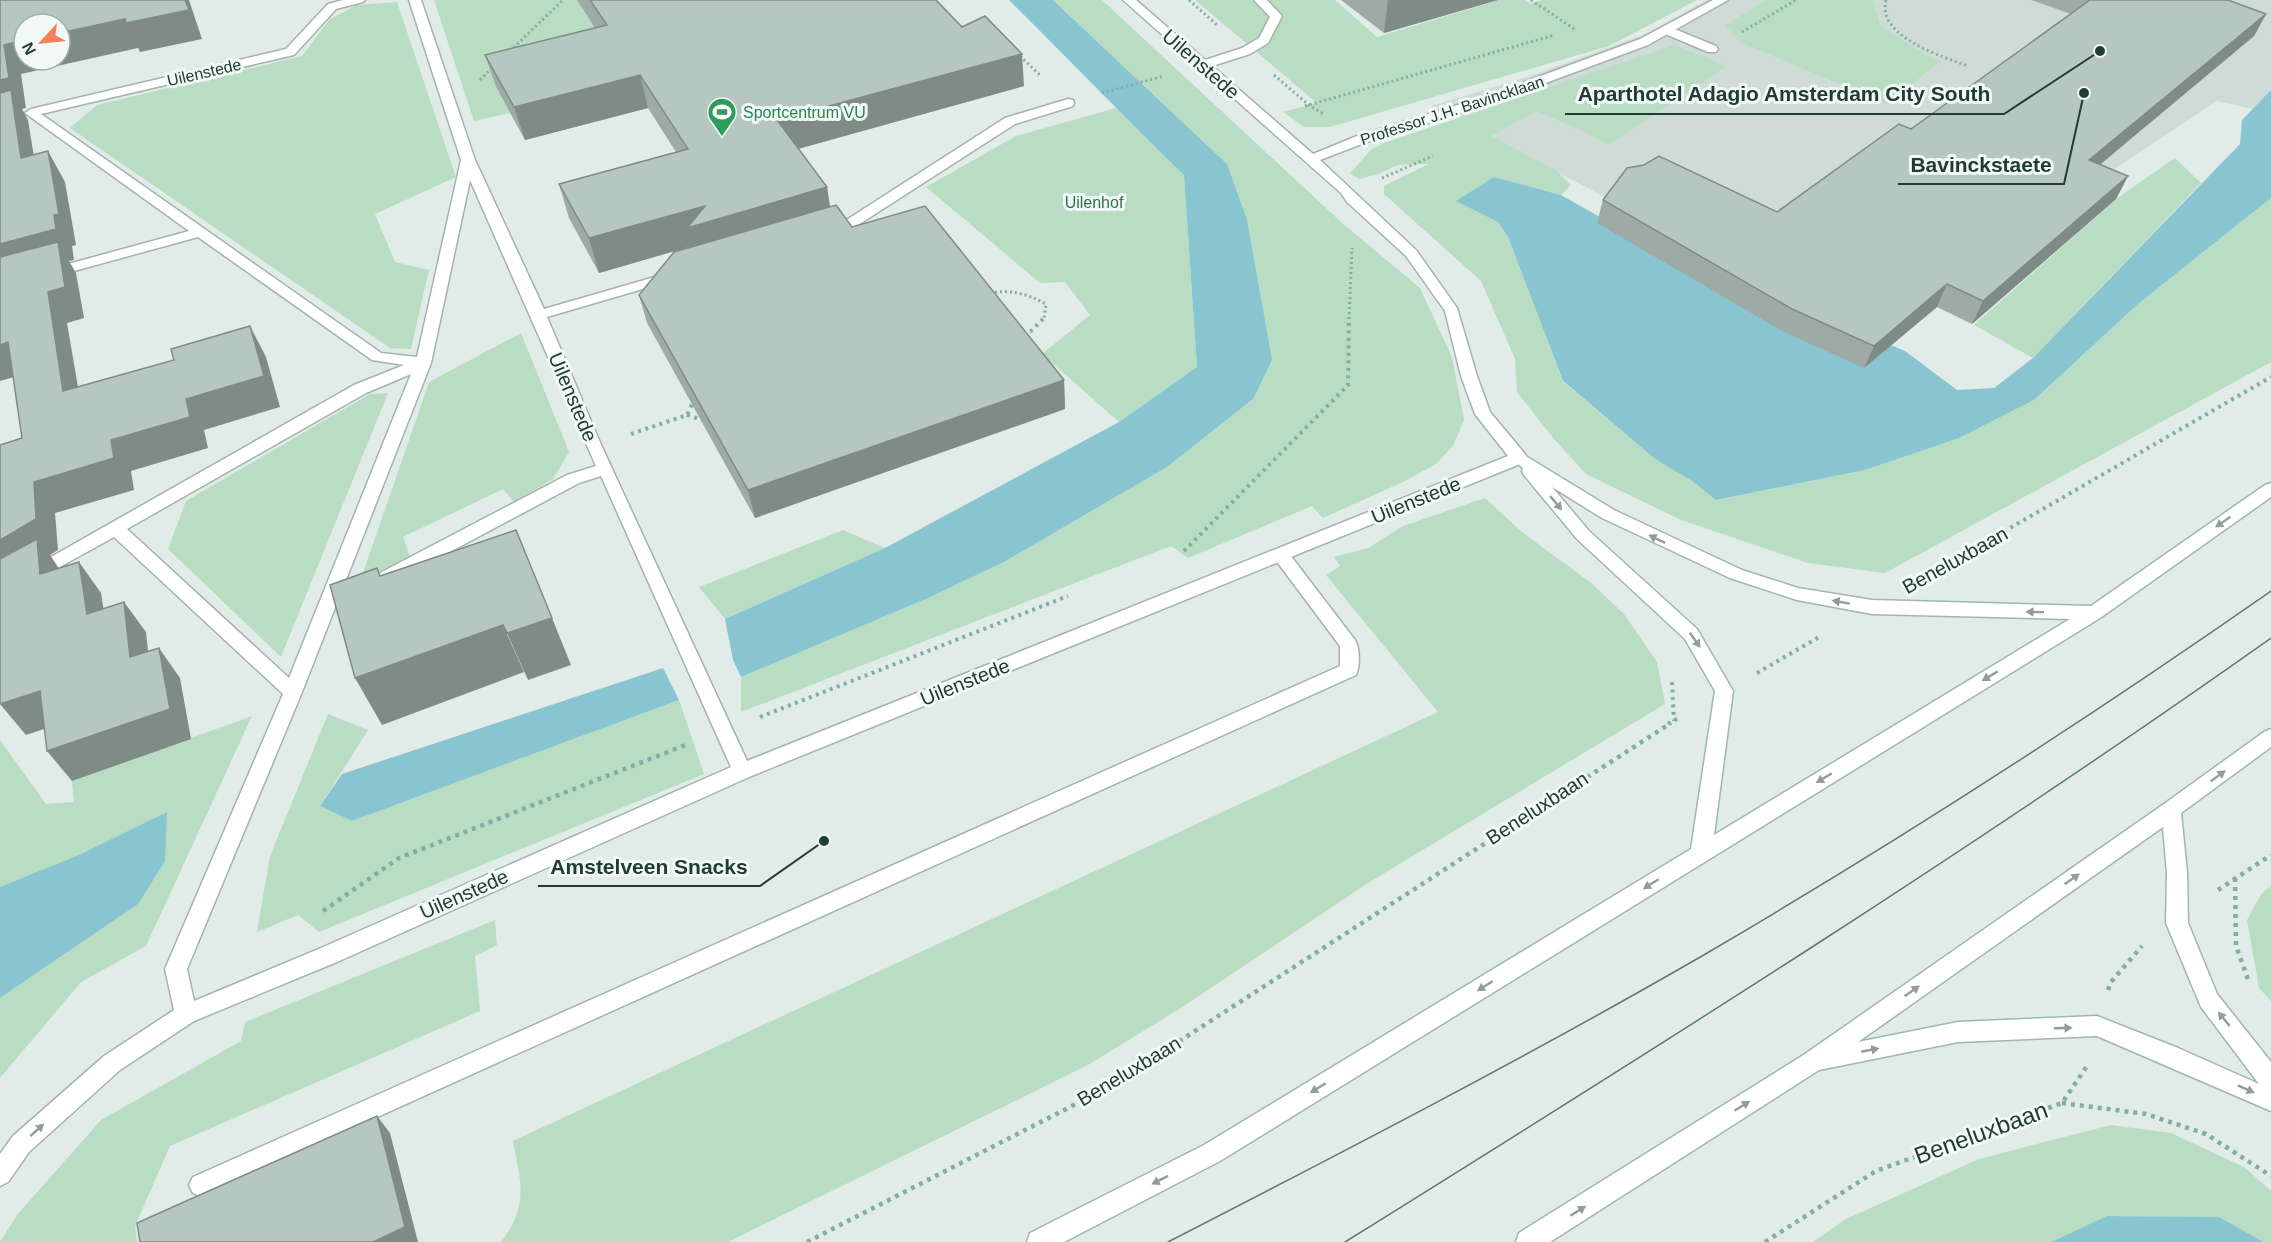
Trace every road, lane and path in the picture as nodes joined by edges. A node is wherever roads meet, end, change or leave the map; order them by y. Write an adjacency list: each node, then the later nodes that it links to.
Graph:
1 (359, 0): 33 (street, Uilenstede)
2 (415, 0): 26 (street, Uilenstede)
3 (563, 0): 18 (path)
4 (1129, 0): 19 (street, Uilenstede)
5 (1189, 0): 16 (path)
6 (1260, 0): 16 (street)
7 (1532, 0): 11 (path)
8 (1722, 0): 12 (street, Professor J.H. Bavincklaan)
9 (1886, 0): 21 (path)
10 (1586, 26): 11 (path)
11 (1575, 29): 13 (path); 17 (path)
12 (1667, 30): 15 (street); 17 (street, Professor J.H. Bavincklaan)
13 (1565, 32)
14 (1555, 35): 25 (path)
15 (1712, 49)
16 (1246, 51): 19 (street); 25 (path)
17 (1612, 54): 28 (street, Professor J.H. Bavincklaan)
18 (502, 58)
19 (1202, 65): 27 (street, Uilenstede)
20 (494, 66): 26 (path)
21 (1968, 66)
22 (1157, 78): 23 (path)
23 (1098, 94)
24 (1068, 103): 34 (street)
25 (1309, 105): 27 (path); 28 (path)
26 (451, 108): 30 (street, Uilenstede)
27 (1264, 118): 29 (street, Uilenstede)
28 (1362, 139): 29 (street, Professor J.H. Bavincklaan); 31 (path)
29 (1312, 159): 32 (street, Uilenstede)
30 (468, 160): 38 (street, Uilenstede); 40 (street)
31 (1410, 167)
32 (1352, 199): 46 (street, Uilenstede); 50 (path)
33 (200, 232): 36 (street); 40 (street, Uilenstede)
34 (819, 232)
35 (685, 272): 38 (street)
36 (41, 276)
37 (983, 294): 39 (path)
38 (538, 315): 45 (street, Uilenstede)
39 (1022, 335)
40 (423, 363): 49 (street); 57 (street)
41 (2271, 377): 52 (path, Beneluxbaan)
42 (695, 398): 43 (path)
43 (687, 415): 44 (path); 45 (path)
44 (709, 422)
45 (594, 447): 47 (street, Uilenstede)
46 (1519, 458): 51 (street, Uilenstede); 58 (street, one-way to 46); 60 (street, one-way to 60)
47 (606, 469): 53 (street); 62 (street, Uilenstede)
48 (2271, 489): 59 (street, one-way to 59)
49 (117, 530): 56 (street); 61 (street)
50 (1173, 555)
51 (1281, 555): 64 (street, Uilenstede); 80 (street)
52 (1930, 574)
53 (371, 586)
54 (351, 591): 57 (street)
55 (1075, 593): 62 (path)
56 (0, 594)
57 (331, 596): 61 (street)
58 (1872, 607): 59 (street, one-way to 58); 60 (path, Beneluxbaan)
59 (2094, 613): 66 (street, one-way to 66)
60 (1724, 691): 66 (street); 81 (path, Beneluxbaan)
61 (293, 692): 72 (street)
62 (723, 731): 64 (street, Uilenstede); 69 (path)
63 (2271, 736): 65 (street, one-way to 63)
64 (742, 771): 72 (street, Uilenstede)
65 (2170, 810): 70 (street); 74 (street, one-way to 65)
66 (1701, 853): 82 (street, one-way to 82)
67 (2271, 855): 68 (path, Beneluxbaan)
68 (2235, 877): 70 (path, Beneluxbaan); 71 (path)
69 (316, 916)
70 (2177, 923): 73 (path, Beneluxbaan); 75 (street, one-way to 70)
71 (2250, 987)
72 (186, 1014): 78 (street, Uilenstede, one-way to 72)
73 (2097, 1026): 74 (street, one-way to 73); 76 (street, one-way to 76); 77 (path, Beneluxbaan)
74 (1813, 1061): 83 (street, one-way to 74)
75 (2271, 1082)
76 (2271, 1100)
77 (2062, 1103): 79 (path); 84 (path, Beneluxbaan)
78 (0, 1174)
79 (2271, 1176)
80 (201, 1185)
81 (807, 1242)
82 (1039, 1242)
83 (1528, 1242)
84 (1765, 1242)

